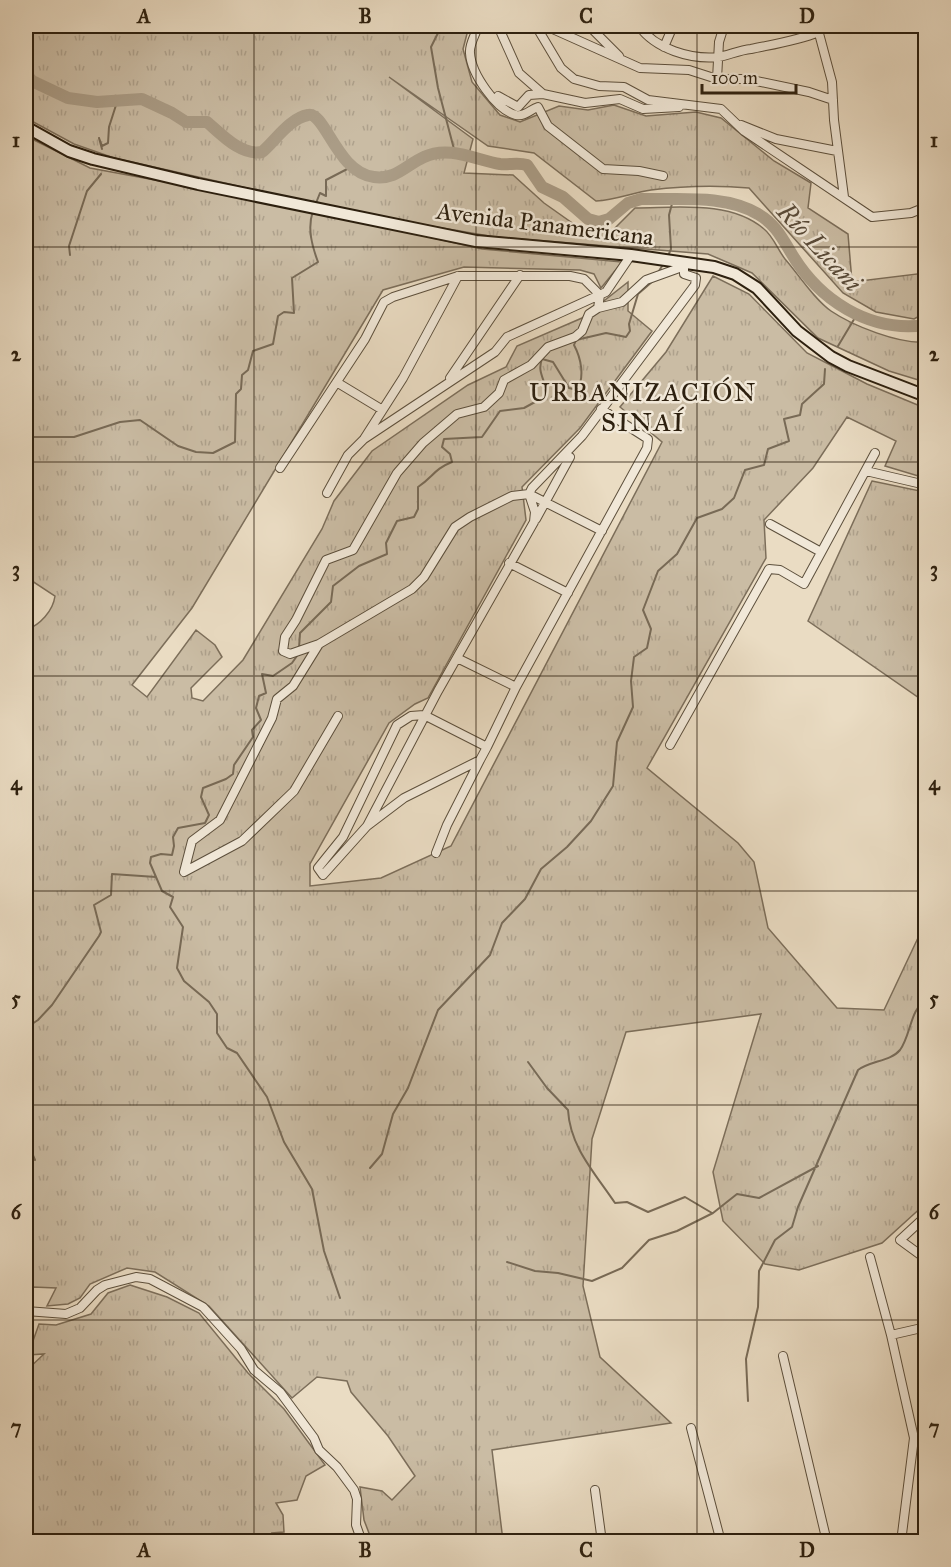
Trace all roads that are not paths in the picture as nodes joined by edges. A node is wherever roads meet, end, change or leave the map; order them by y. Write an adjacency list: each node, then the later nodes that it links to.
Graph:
1 (478, 26): 13 (street)
2 (498, 26): 15 (street)
3 (536, 26): 17 (street)
4 (546, 26): 12 (street)
5 (589, 26): 12 (street)
6 (639, 26): 10 (street)
7 (673, 26): 10 (street)
8 (724, 26): 11 (street)
9 (818, 29): 11 (street); 16 (street)
10 (664, 47): 11 (street)
11 (718, 57): 14 (street)
12 (624, 61): 14 (street)
13 (478, 78): 15 (street); 21 (street)
14 (717, 79): 16 (street)
15 (543, 94): 17 (street)
16 (833, 100): 20 (street)
17 (695, 105): 18 (street)
18 (735, 123): 20 (street); 22 (street)
19 (26, 127): 24 (main road, Avenida Panamericana)
20 (837, 151): 22 (street)
21 (663, 176)
22 (844, 197): 23 (street)
23 (926, 207)
24 (631, 255): 25 (main road, Avenida Panamericana); 28 (street)
25 (682, 263): 29 (street); 32 (main road, Avenida Panamericana); 34 (street)
26 (520, 275): 27 (street); 28 (street); 31 (street)
27 (458, 276): 30 (street); 33 (street)
28 (600, 295): 29 (street); 31 (street)
29 (598, 308): 50 (street)
30 (338, 382): 33 (street); 38 (street)
31 (447, 382): 35 (street)
32 (926, 396)
33 (381, 409): 35 (street)
34 (601, 409): 42 (street); 46 (street)
35 (364, 439): 41 (street)
36 (875, 453): 39 (street)
37 (570, 457): 43 (street)
38 (280, 468)
39 (866, 471): 40 (street); 47 (street)
40 (926, 485)
41 (327, 493)
42 (529, 494): 43 (street); 44 (street); 50 (street)
43 (544, 502): 44 (street); 46 (street)
44 (534, 522): 48 (street)
45 (770, 525): 47 (street)
46 (602, 531): 49 (street)
47 (821, 552): 55 (street)
48 (509, 563): 49 (street); 51 (street)
49 (568, 593): 52 (street)
50 (319, 644): 53 (street)
51 (457, 658): 52 (street); 54 (street)
52 (516, 687): 56 (street)
53 (338, 716)
54 (424, 716): 56 (street); 58 (street); 58 (street)
55 (670, 745)
56 (487, 747): 57 (street)
57 (480, 760): 58 (street); 59 (street)
58 (367, 826)
59 (436, 853)
60 (926, 1216): 62 (street)
61 (870, 1257): 65 (street)
62 (926, 1259)
63 (26, 1311): 69 (street)
64 (926, 1327): 65 (street)
65 (891, 1335): 73 (street)
66 (783, 1356): 72 (street)
67 (691, 1428): 71 (street)
68 (595, 1490): 70 (street)
69 (362, 1542)
70 (602, 1542)
71 (722, 1542)
72 (827, 1542)
73 (901, 1542)

